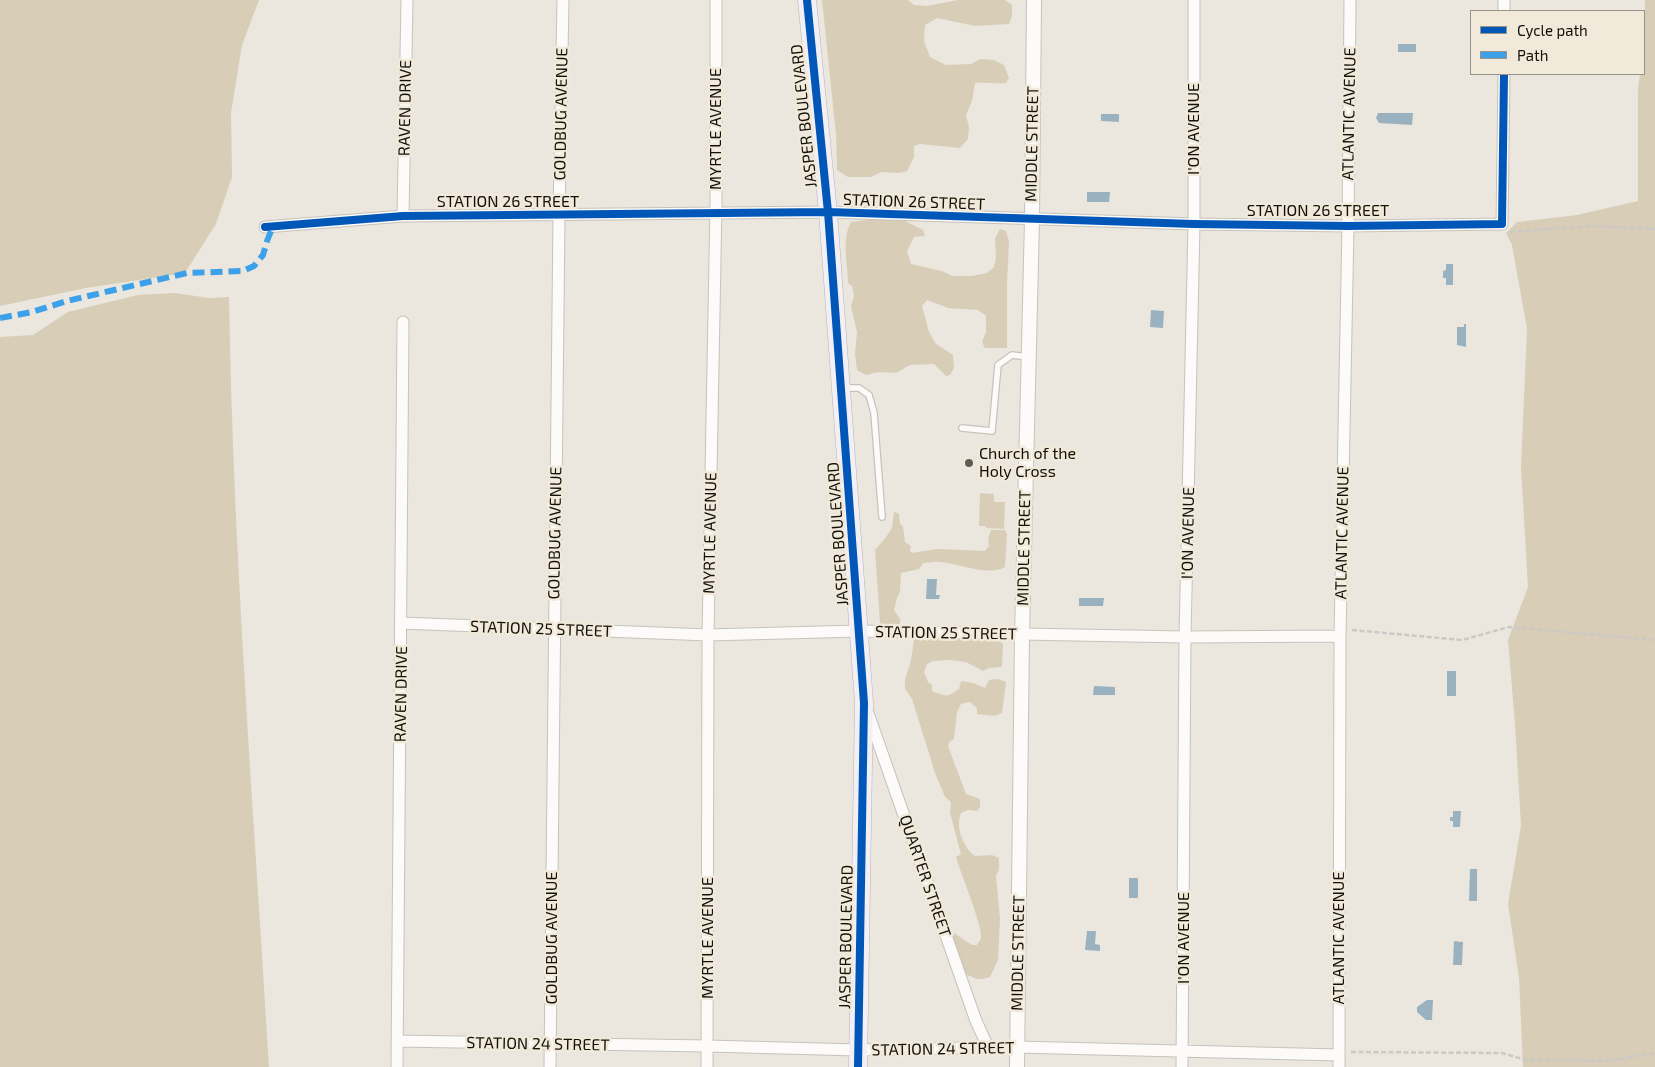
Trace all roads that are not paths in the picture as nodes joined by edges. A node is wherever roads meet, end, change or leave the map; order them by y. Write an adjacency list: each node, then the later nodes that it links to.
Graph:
1 (407, 0): 12 (street, RAVEN DRIVE)
2 (563, 0): 11 (street, GOLDBUG AVENUE)
3 (716, 0): 10 (street, MYRTLE AVENUE)
4 (807, 0): 9 (main road, JASPER BOULEVARD)
5 (1034, 0): 13 (street, MIDDLE STREET)
6 (1194, 0): 14 (street, I'ON AVENUE)
7 (1350, 0): 15 (street, ATLANTIC AVENUE)
8 (1504, 75): 15 (street, STATION 26 STREET)
9 (828, 212): 10 (street, STATION 26 STREET); 13 (street, STATION 26 STREET); 19 (main road, JASPER BOULEVARD)
10 (715, 214): 11 (street, STATION 26 STREET); 26 (street, MYRTLE AVENUE)
11 (559, 215): 12 (street, STATION 26 STREET); 23 (street, GOLDBUG AVENUE)
12 (404, 216): 16 (street, STATION 26 STREET)
13 (1032, 220): 14 (street, STATION 26 STREET); 18 (street, MIDDLE STREET)
14 (1194, 224): 15 (street, STATION 26 STREET); 28 (street, I'ON AVENUE)
15 (1348, 226): 25 (street, ATLANTIC AVENUE)
16 (265, 227)
17 (403, 322): 22 (street, RAVEN DRIVE)
18 (1029, 357): 20 (lane); 27 (street, MIDDLE STREET)
19 (841, 388): 21 (lane); 24 (main road, JASPER BOULEVARD)
20 (962, 428)
21 (882, 517)
22 (401, 623): 23 (street, STATION 25 STREET); 30 (street, RAVEN DRIVE)
23 (554, 630): 26 (street, STATION 25 STREET); 31 (street, GOLDBUG AVENUE)
24 (859, 631): 26 (street, STATION 25 STREET); 27 (street, STATION 25 STREET); 29 (main road, JASPER BOULEVARD)
25 (1340, 633): 28 (street, STATION 25 STREET); 36 (street, ATLANTIC AVENUE)
26 (708, 635): 32 (street, MYRTLE AVENUE)
27 (1022, 635): 28 (street, STATION 25 STREET); 34 (street, MIDDLE STREET)
28 (1185, 637): 35 (street, I'ON AVENUE)
29 (864, 703): 33 (street, QUARTER STREET); 37 (main road, JASPER BOULEVARD)
30 (397, 1041): 31 (street, STATION 24 STREET); 38 (street, RAVEN DRIVE)
31 (551, 1044): 32 (street, STATION 24 STREET); 39 (street, GOLDBUG AVENUE)
32 (708, 1046): 37 (street, STATION 24 STREET); 40 (street, MYRTLE AVENUE)
33 (988, 1047): 34 (street, STATION 24 STREET); 37 (street, STATION 24 STREET)
34 (1017, 1048): 35 (street, STATION 24 STREET); 41 (street, MIDDLE STREET)
35 (1183, 1050): 36 (street, STATION 24 STREET); 42 (street, I'ON AVENUE)
36 (1339, 1054): 43 (street, ATLANTIC AVENUE)
37 (858, 1059)
38 (397, 1067)
39 (550, 1067)
40 (707, 1067)
41 (1017, 1067)
42 (1182, 1067)
43 (1339, 1067)

